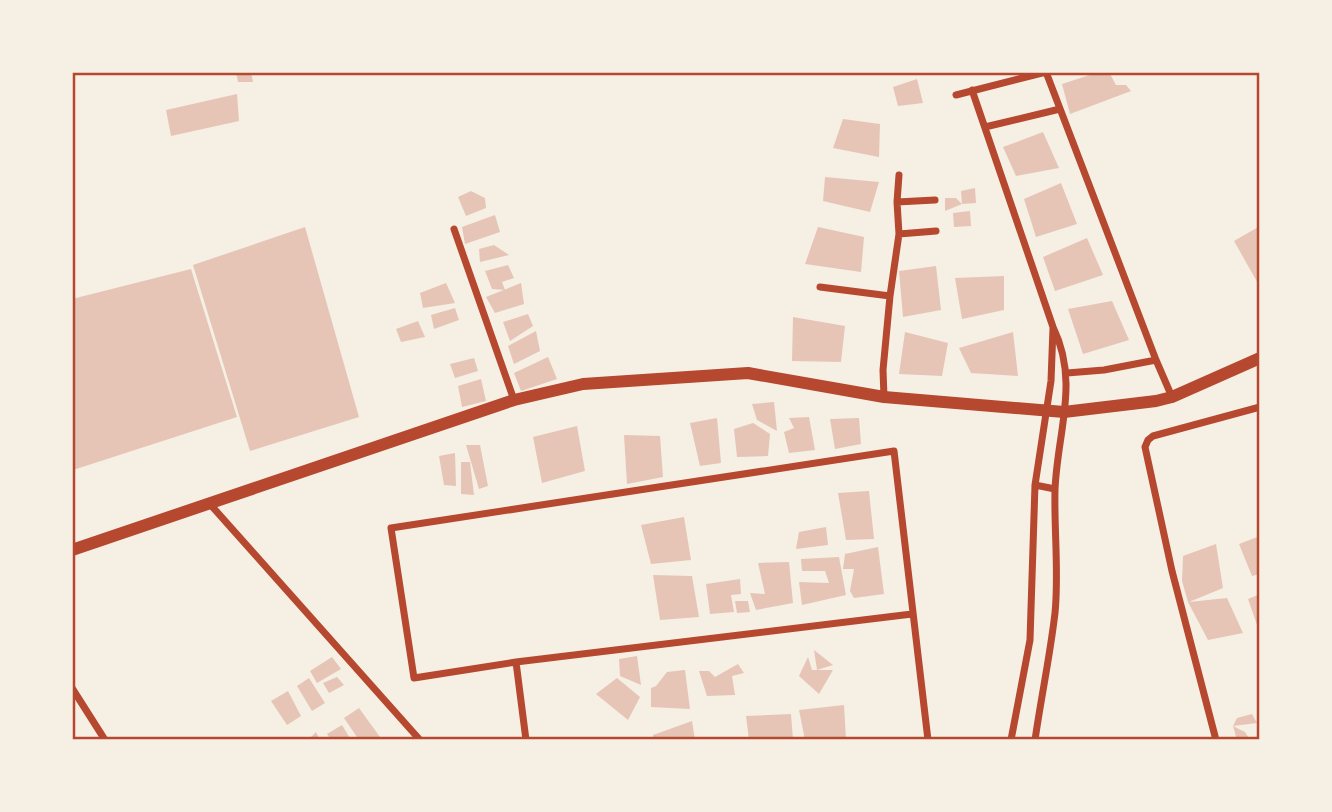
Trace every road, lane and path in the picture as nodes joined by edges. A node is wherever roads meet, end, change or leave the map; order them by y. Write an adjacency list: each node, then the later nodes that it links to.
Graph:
1 (1046, 72): 2 (street); 4 (street)
2 (972, 90): 3 (street); 5 (street)
3 (956, 95)
4 (1060, 109): 5 (street); 16 (street)
5 (985, 127): 14 (street)
6 (899, 175): 8 (street)
7 (935, 200): 8 (street)
8 (897, 202): 11 (street)
9 (454, 229): 20 (street)
10 (936, 231): 11 (street)
11 (900, 234): 13 (street)
12 (820, 287): 13 (street)
13 (890, 296): 18 (street)
14 (1053, 327): 17 (street); 22 (street)
15 (1260, 358): 19 (street)
16 (1156, 360): 17 (street); 19 (street)
17 (1067, 373): 23 (street)
18 (884, 397): 20 (street); 22 (street)
19 (1172, 397): 23 (street)
20 (514, 400): 26 (street)
21 (1260, 407): 37 (street)
22 (1045, 411): 23 (street); 24 (street)
23 (1065, 412): 25 (street)
24 (1035, 485): 25 (street); 35 (street)
25 (1055, 489): 36 (street)
26 (209, 503): 27 (street); 32 (street)
27 (72, 550)
28 (912, 614): 29 (street); 29 (street); 34 (street)
29 (516, 662): 33 (street)
30 (72, 688): 31 (street)
31 (105, 740)
32 (420, 740)
33 (526, 740)
34 (928, 740)
35 (1011, 740)
36 (1035, 740)
37 (1216, 740)

